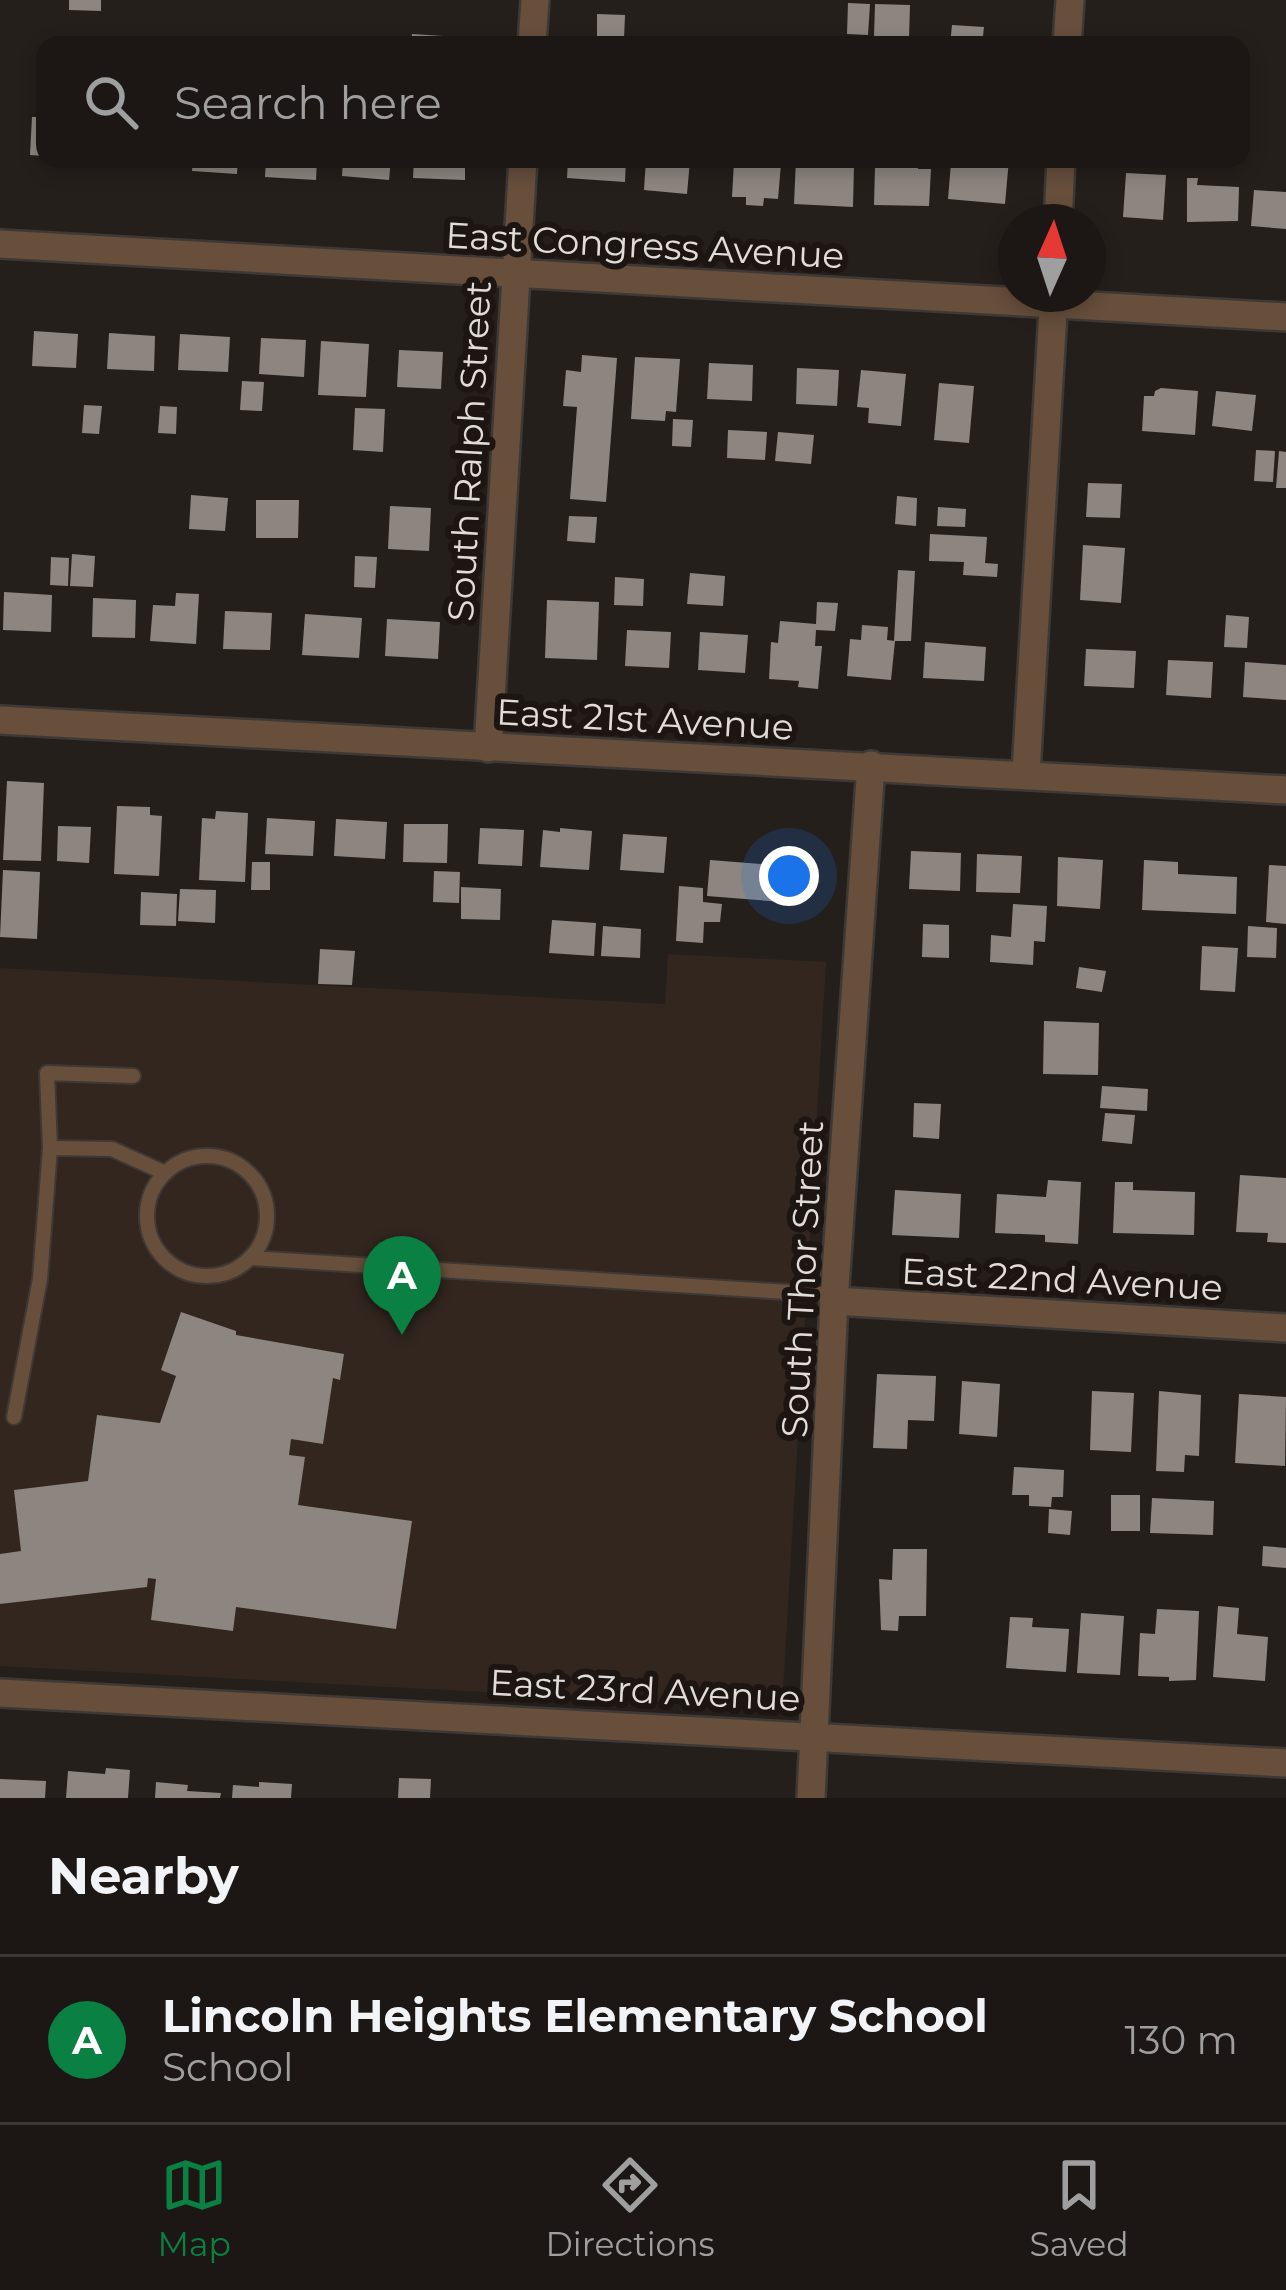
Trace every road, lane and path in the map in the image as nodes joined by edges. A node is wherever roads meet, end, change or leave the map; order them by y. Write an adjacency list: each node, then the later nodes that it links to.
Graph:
1 (535, 0): 3 (street)
2 (1070, 0): 4 (street)
3 (533, 36)
4 (1068, 36)
5 (523, 168): 9 (street, South Ralph Street)
6 (1061, 168): 7 (street)
7 (1059, 204)
8 (0, 244): 9 (street, East Congress Avenue)
9 (515, 274): 10 (street, East Congress Avenue); 15 (street, South Ralph Street)
10 (998, 297)
11 (1106, 304): 13 (street, East Congress Avenue)
12 (1053, 312): 17 (street)
13 (1286, 317)
14 (0, 720): 15 (street, East 21st Avenue)
15 (488, 748): 16 (street, East 21st Avenue)
16 (871, 765): 17 (street, East 21st Avenue); 23 (street, South Thor Street)
17 (1026, 773): 18 (street, East 21st Avenue)
18 (1286, 790)
19 (133, 1076): 20 (lane)
20 (50, 1148): 21 (lane); 25 (lane)
21 (165, 1173): 22 (lane); 22 (lane)
22 (250, 1258): 23 (lane)
23 (835, 1298): 24 (street, East 22nd Avenue); 27 (street, South Thor Street)
24 (1286, 1328)
25 (14, 1417)
26 (0, 1693): 27 (street, East 23rd Avenue)
27 (814, 1735): 28 (street, East 23rd Avenue); 29 (street, South Thor Street)
28 (1286, 1762)
29 (811, 1798)

